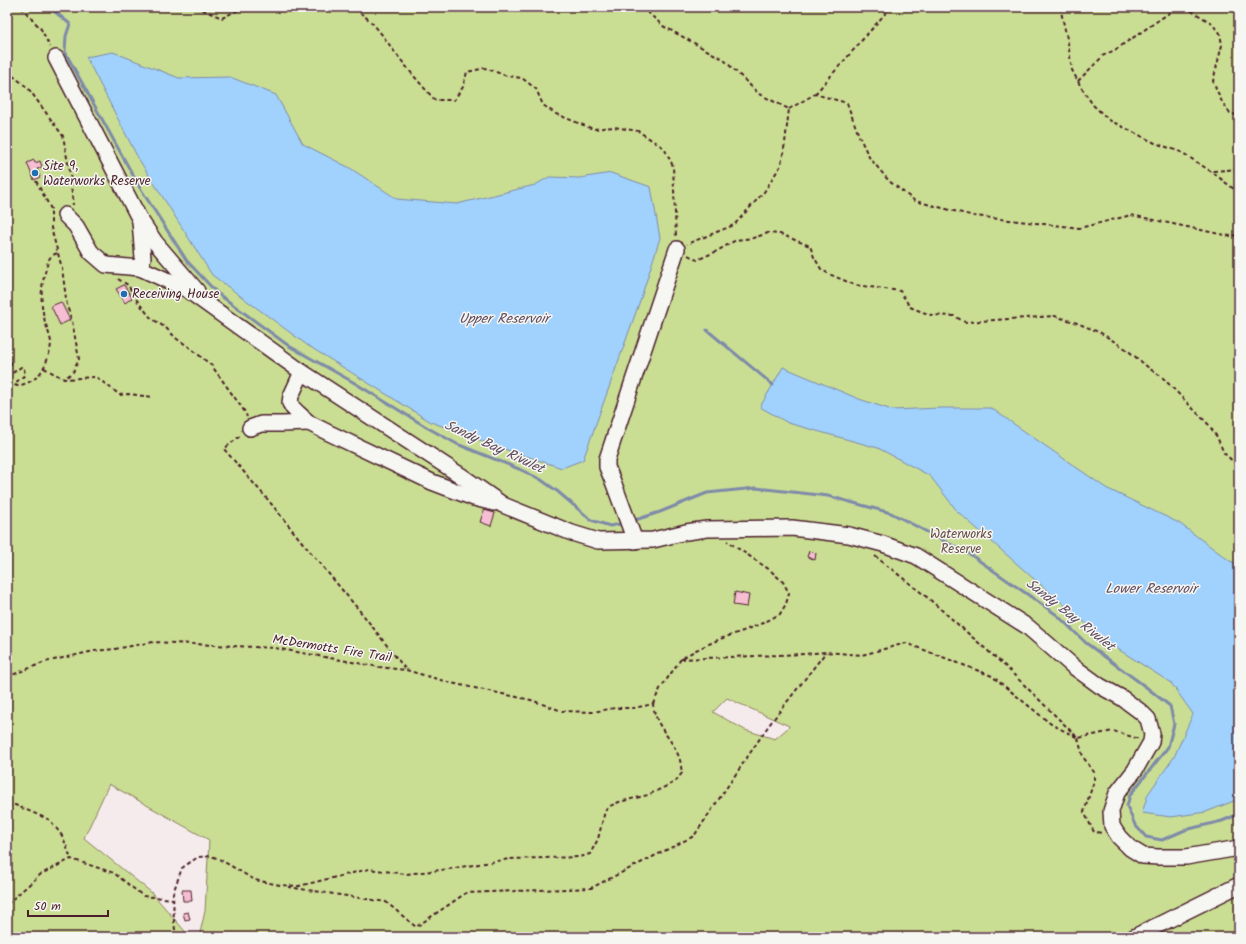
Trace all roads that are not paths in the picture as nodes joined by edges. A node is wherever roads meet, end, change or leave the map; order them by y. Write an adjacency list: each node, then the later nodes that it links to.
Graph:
1 (56, 58): 3 (street)
2 (65, 214): 5 (street)
3 (140, 218): 5 (street); 6 (street)
4 (677, 248): 11 (street)
5 (140, 268): 6 (street)
6 (205, 302): 7 (street)
7 (302, 372): 8 (street); 10 (street)
8 (309, 422): 9 (street); 10 (street)
9 (250, 428)
10 (503, 505): 11 (street)
11 (630, 528): 12 (street)
12 (1239, 848)
13 (1239, 885): 14 (street)
14 (1134, 937)

